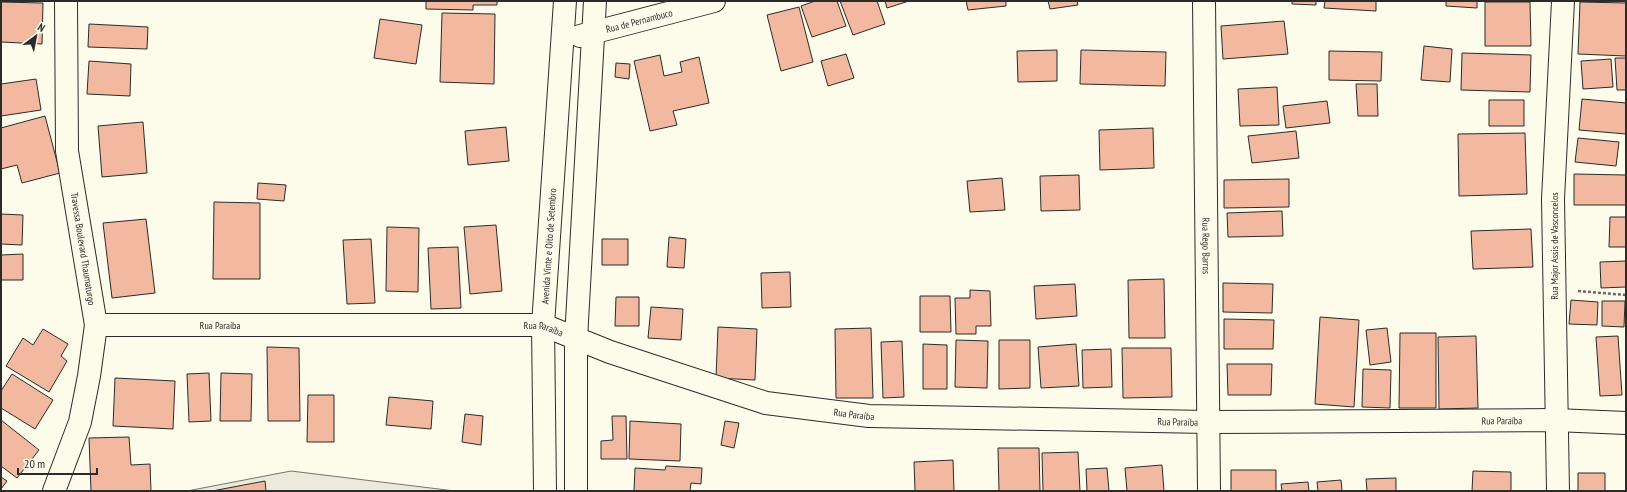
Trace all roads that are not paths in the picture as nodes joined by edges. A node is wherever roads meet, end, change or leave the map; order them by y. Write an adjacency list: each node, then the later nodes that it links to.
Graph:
1 (66, 1): 9 (street, Travessa Boulevard Thaumaturgo)
2 (565, 1): 8 (street, Avenida Vinte e Oito de Setembro)
3 (595, 1): 7 (street)
4 (714, 1): 7 (street, Rua de Pernambuco)
5 (1204, 1): 13 (street, Rua Rego Barros)
6 (1562, 1): 12 (street, Rua Major Assis de Vasconcelos)
7 (593, 33): 8 (street, Rua de Pernambuco); 11 (street)
8 (563, 40): 10 (street, Avenida Vinte e Oito de Setembro)
9 (96, 325): 10 (street, Rua Paraíba); 15 (street, Travessa Boulevard Thaumaturgo)
10 (543, 325): 11 (street, Rua Paraíba); 16 (street, Avenida Vinte e Oito de Setembro)
11 (576, 339): 13 (street, Rua Paraíba); 17 (street)
12 (1555, 420): 13 (street, Rua Paraíba); 14 (street, Rua Paraíba); 19 (street, Rua Major Assis de Vasconcelos)
13 (1208, 422): 18 (street, Rua Rego Barros)
14 (1626, 424)
15 (54, 491)
16 (545, 491)
17 (576, 491)
18 (1210, 491)
19 (1558, 491)

